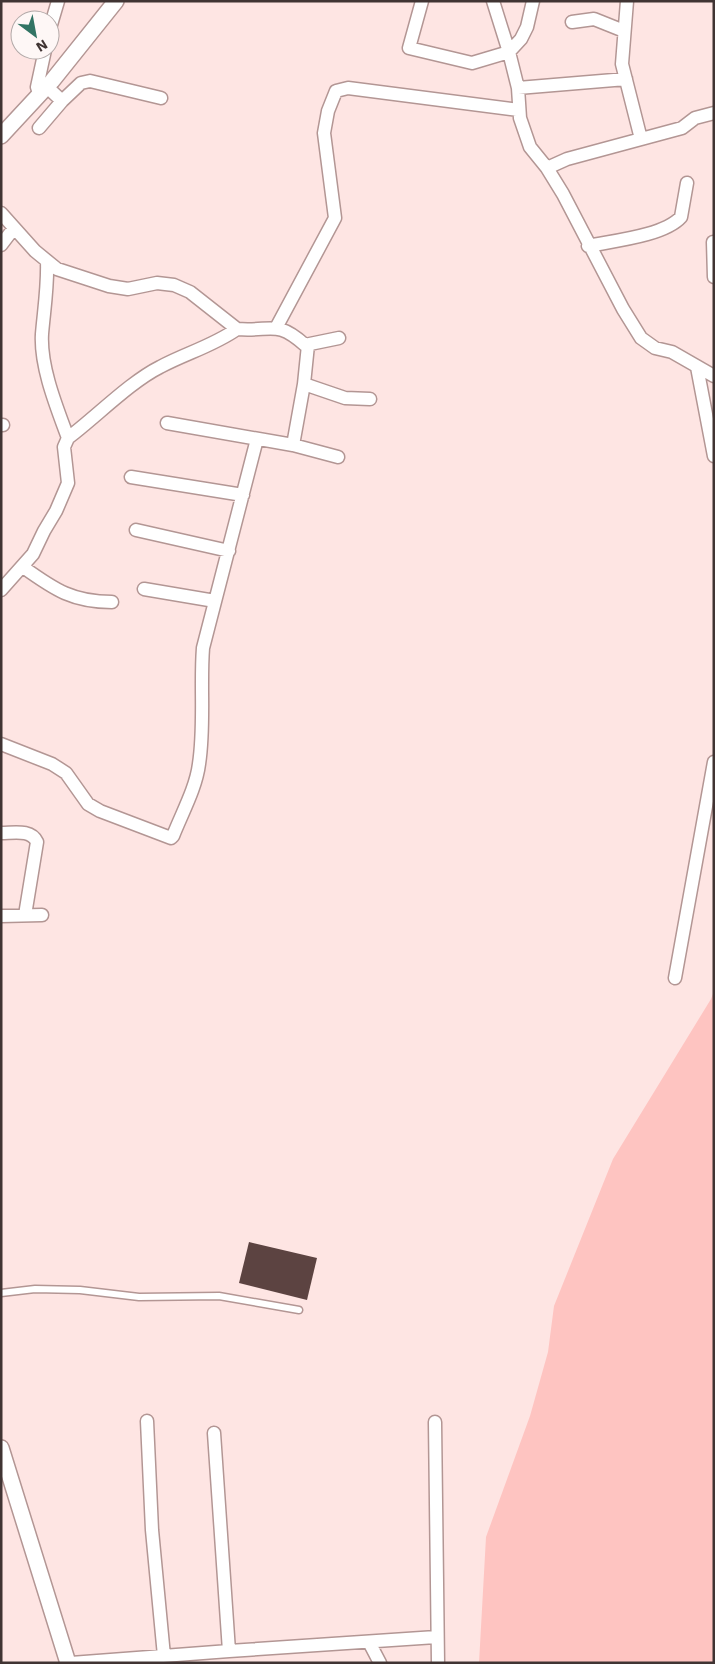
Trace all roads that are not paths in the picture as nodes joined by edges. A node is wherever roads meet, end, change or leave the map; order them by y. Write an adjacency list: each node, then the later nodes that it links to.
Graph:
1 (116, 1): 12 (street)
2 (422, 1): 8 (street)
3 (493, 1): 8 (street)
4 (533, 1): 8 (street)
5 (628, 1): 7 (street)
6 (572, 22): 7 (street)
7 (624, 31): 10 (street)
8 (509, 52): 11 (street)
9 (43, 60): 12 (street)
10 (626, 79): 11 (street); 19 (street)
11 (518, 88): 15 (street)
12 (42, 90): 14 (street); 18 (street)
13 (161, 98): 14 (street)
14 (62, 101): 17 (street)
15 (519, 110): 20 (street); 29 (street)
16 (714, 113): 19 (street)
17 (39, 128)
18 (1, 136)
19 (641, 139): 20 (street)
20 (547, 168): 26 (street)
21 (687, 183): 26 (street)
22 (1, 213): 23 (street)
23 (14, 228): 25 (street); 27 (street)
24 (713, 242): 28 (street)
25 (1, 245)
26 (588, 246): 33 (street)
27 (47, 261): 30 (street); 38 (street)
28 (714, 277)
29 (276, 328): 30 (street); 32 (street)
30 (237, 329): 38 (street)
31 (339, 338): 32 (street)
32 (308, 345): 35 (street)
33 (697, 367): 34 (street); 41 (street)
34 (714, 376)
35 (304, 384): 36 (street); 40 (street)
36 (370, 399)
37 (167, 423): 39 (street)
38 (68, 438): 47 (street)
39 (257, 439): 40 (street); 44 (street)
40 (293, 445): 42 (street)
41 (714, 456)
42 (338, 457)
43 (131, 477): 44 (street)
44 (243, 495): 46 (street)
45 (136, 530): 46 (street)
46 (229, 551): 50 (street)
47 (23, 567): 49 (street); 51 (street)
48 (144, 589): 50 (street)
49 (1, 590)
50 (215, 601): 52 (street)
51 (112, 602)
52 (1, 744)
53 (714, 762): 58 (street)
54 (1, 833): 57 (street)
55 (42, 915): 57 (street)
56 (1, 916): 57 (street)
57 (25, 916)
58 (675, 978)
59 (1, 1293): 60 (lane)
60 (299, 1310)
61 (147, 1422): 68 (street)
62 (436, 1422): 65 (street)
63 (214, 1433): 67 (street)
64 (1, 1448): 69 (street)
65 (436, 1637): 66 (street); 71 (street)
66 (369, 1642): 67 (street); 70 (street)
67 (229, 1651): 68 (street)
68 (164, 1656): 69 (street)
69 (69, 1663)
70 (380, 1663)
71 (438, 1663)

